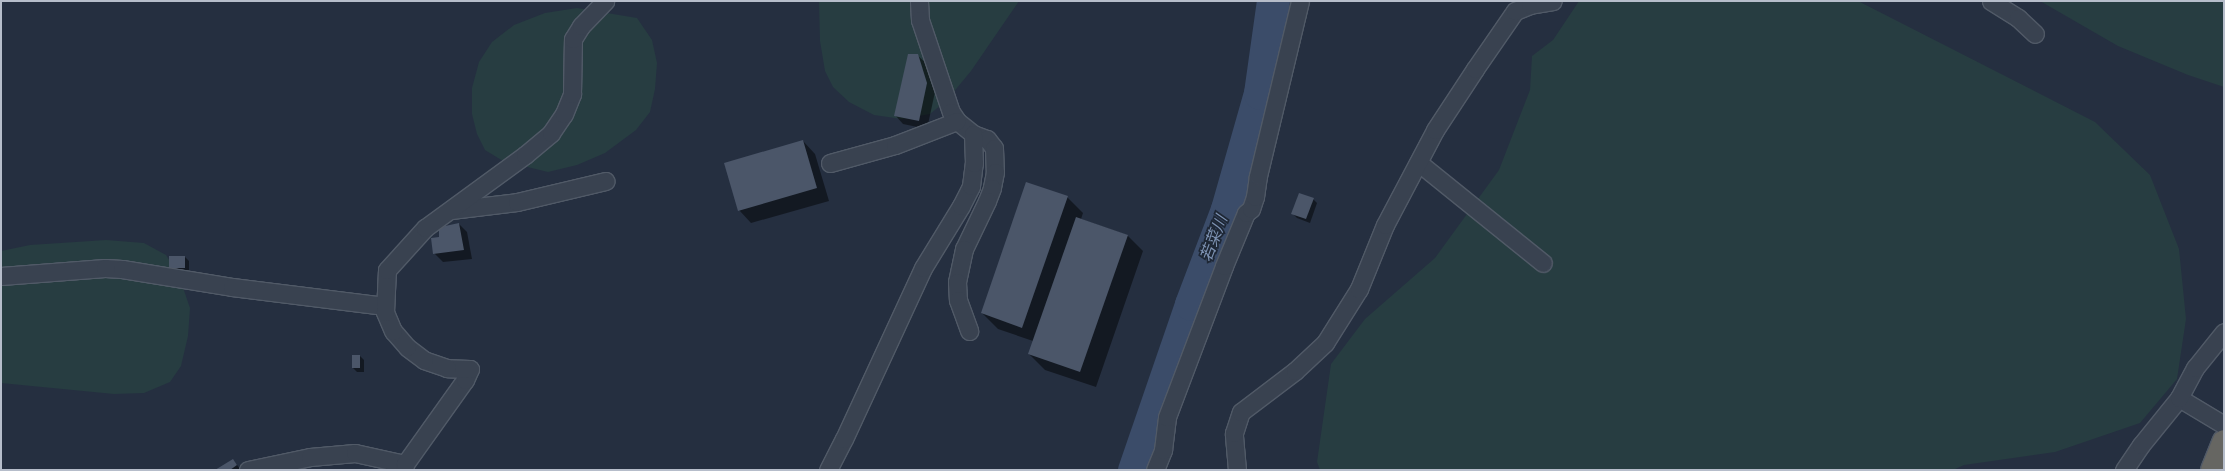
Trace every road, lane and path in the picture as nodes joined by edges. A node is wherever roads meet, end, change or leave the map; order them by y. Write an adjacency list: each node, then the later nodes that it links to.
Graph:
1 (605, 1): 12 (street)
2 (919, 1): 7 (street)
3 (1300, 1): 24 (street)
4 (1553, 1): 9 (street)
5 (1991, 1): 6 (street)
6 (2035, 34)
7 (956, 121): 8 (street); 10 (street)
8 (973, 134): 16 (street); 23 (street)
9 (1419, 163): 13 (street); 25 (street)
10 (830, 164)
11 (606, 181): 12 (street)
12 (449, 210): 15 (street)
13 (1543, 263)
14 (1, 276): 15 (street)
15 (385, 306): 21 (street)
16 (970, 331)
17 (2224, 332): 18 (street)
18 (2179, 398): 19 (street); 26 (street)
19 (2224, 425)
20 (2224, 442): 27 (highway)
21 (405, 467): 22 (street)
22 (248, 470)
23 (828, 470)
24 (1155, 470)
25 (1237, 470)
26 (2124, 470)
27 (2212, 470)

